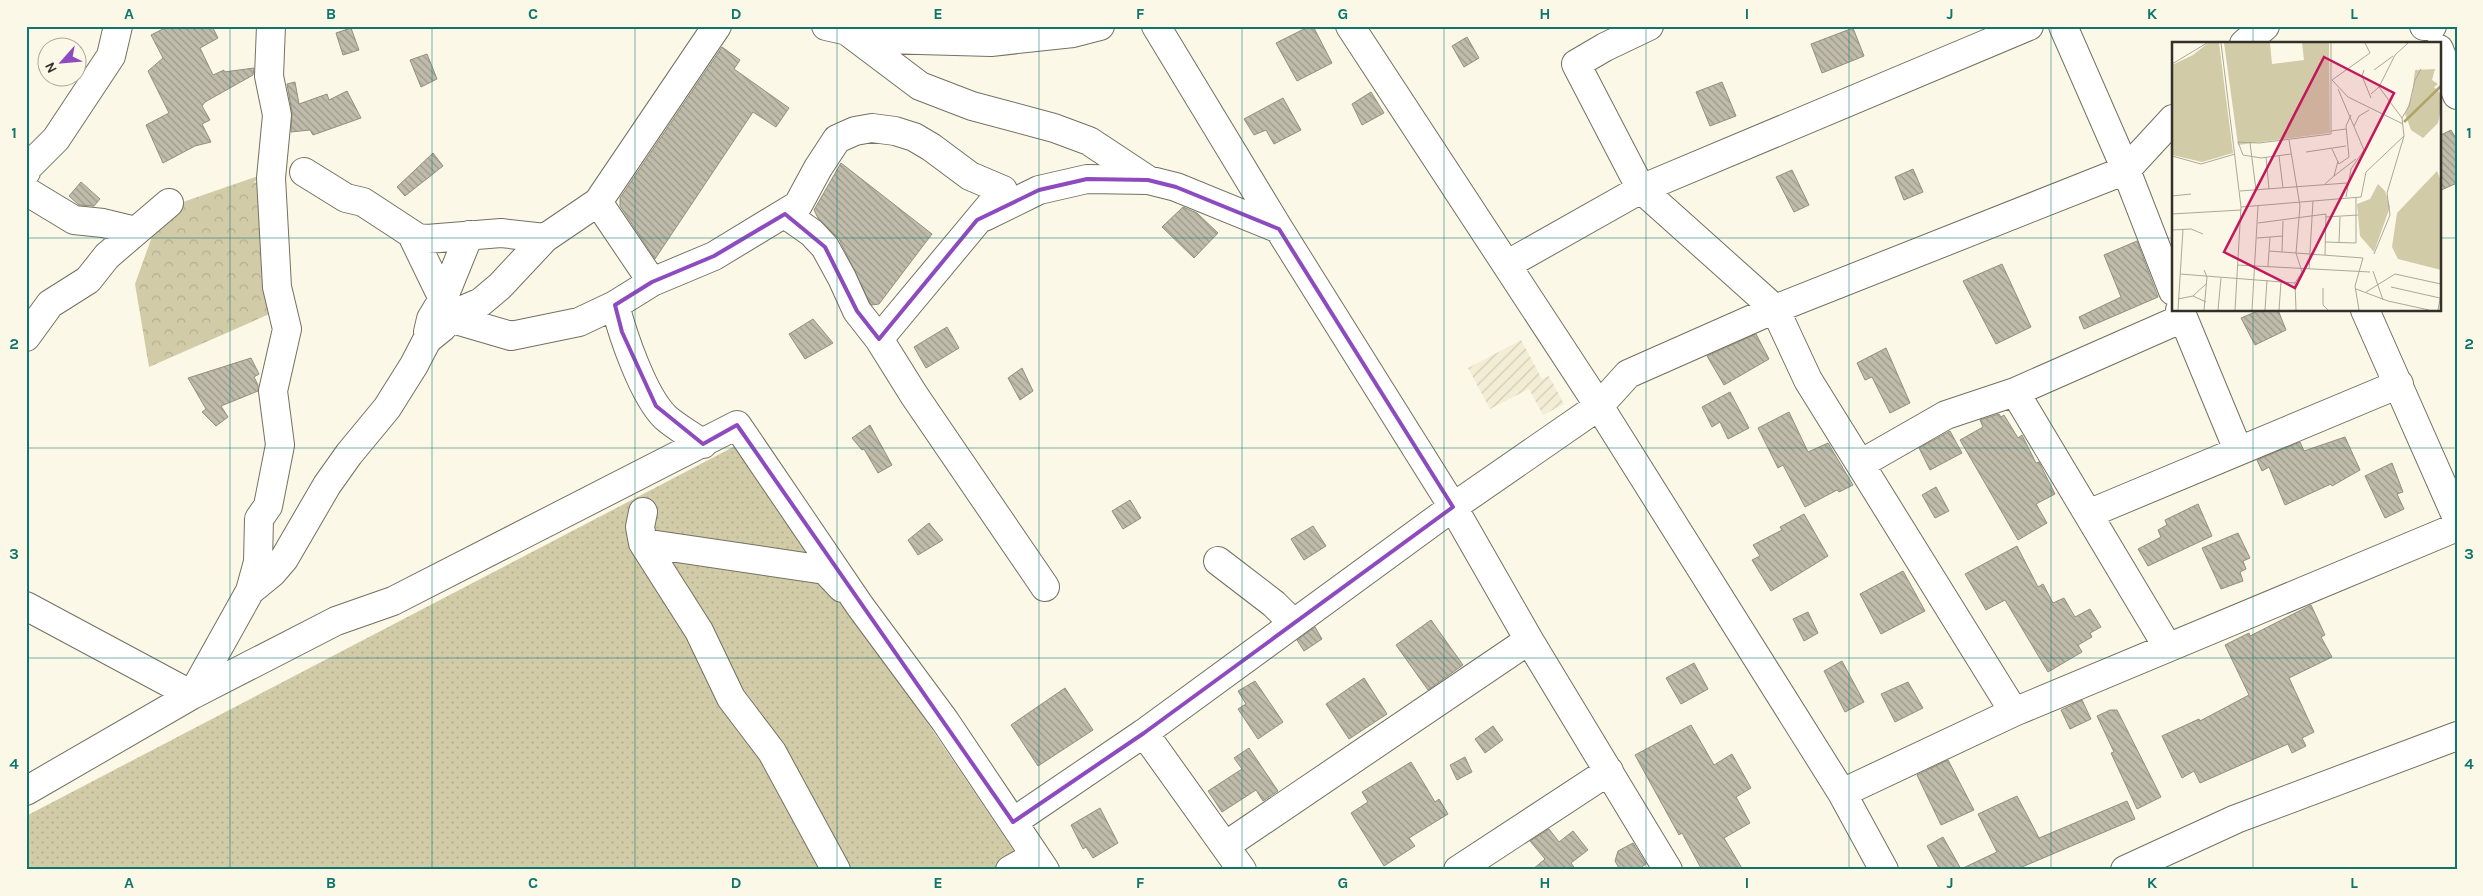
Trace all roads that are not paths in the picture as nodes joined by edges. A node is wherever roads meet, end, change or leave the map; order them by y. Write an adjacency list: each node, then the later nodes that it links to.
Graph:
1 (118, 26): 23 (street)
2 (271, 26): 61 (street)
3 (717, 26): 28 (street)
4 (1100, 26): 14 (street)
5 (1156, 26): 32 (street)
6 (1350, 26): 37 (street)
7 (1649, 26): 15 (street)
8 (2029, 26): 26 (street)
9 (2063, 26): 22 (street)
10 (2236, 26): 16 (street)
11 (2265, 26): 17 (street)
12 (2424, 26): 13 (street)
13 (2431, 27): 18 (street)
14 (837, 29): 25 (street)
15 (1599, 37): 26 (street)
16 (2242, 42)
17 (2245, 42)
18 (2436, 42)
19 (2440, 52): 20 (street)
20 (2457, 95)
21 (2172, 121): 22 (street)
22 (2126, 170): 39 (street); 41 (street)
23 (26, 172)
24 (304, 172): 34 (street)
25 (1148, 180): 31 (street); 32 (street)
26 (1641, 189): 37 (street); 41 (street)
27 (26, 191): 33 (street)
28 (598, 202): 36 (street); 38 (street)
29 (169, 203): 33 (street)
30 (785, 214): 31 (street); 38 (street); 46 (street)
31 (977, 220): 46 (street)
32 (1279, 229): 53 (street)
33 (136, 232): 45 (street)
34 (412, 235): 35 (street); 42 (street)
35 (469, 235): 36 (street); 42 (street)
36 (545, 238): 42 (street)
37 (1508, 264): 49 (street)
38 (652, 282): 40 (street)
39 (2172, 288)
40 (615, 305): 42 (street); 50 (street)
41 (1775, 309): 49 (street); 52 (street)
42 (446, 310): 61 (street)
43 (2365, 311): 47 (street)
44 (2182, 314): 48 (street); 51 (street)
45 (26, 337)
46 (879, 339): 60 (street)
47 (2399, 384): 51 (street); 56 (street)
48 (2015, 392): 52 (street); 55 (street)
49 (1599, 406): 53 (street); 73 (street)
50 (703, 444): 63 (street); 67 (street)
51 (2238, 450): 55 (street)
52 (1862, 463): 68 (street)
53 (1453, 507): 64 (street); 65 (street)
54 (643, 512): 58 (street)
55 (2088, 514): 66 (street)
56 (2457, 518)
57 (2457, 527): 66 (street)
58 (643, 543): 63 (street); 77 (street)
59 (1218, 561): 64 (street)
60 (1045, 587)
61 (250, 591): 67 (street)
62 (26, 606): 67 (street)
63 (860, 606): 74 (street)
64 (1292, 623): 69 (street)
65 (1530, 640): 71 (street); 75 (street)
66 (2167, 646): 68 (street)
67 (192, 695): 72 (street)
68 (2014, 712): 73 (street)
69 (1144, 733): 74 (street); 75 (street)
70 (2457, 736): 83 (street)
71 (1609, 771): 80 (street); 81 (street)
72 (26, 791)
73 (1842, 793): 82 (street)
74 (1013, 822): 76 (street)
75 (1225, 846): 79 (street)
76 (1040, 863): 78 (street)
77 (836, 870)
78 (1010, 870)
79 (1242, 870)
80 (1458, 870)
81 (1668, 870)
82 (1884, 870)
83 (2125, 870)

